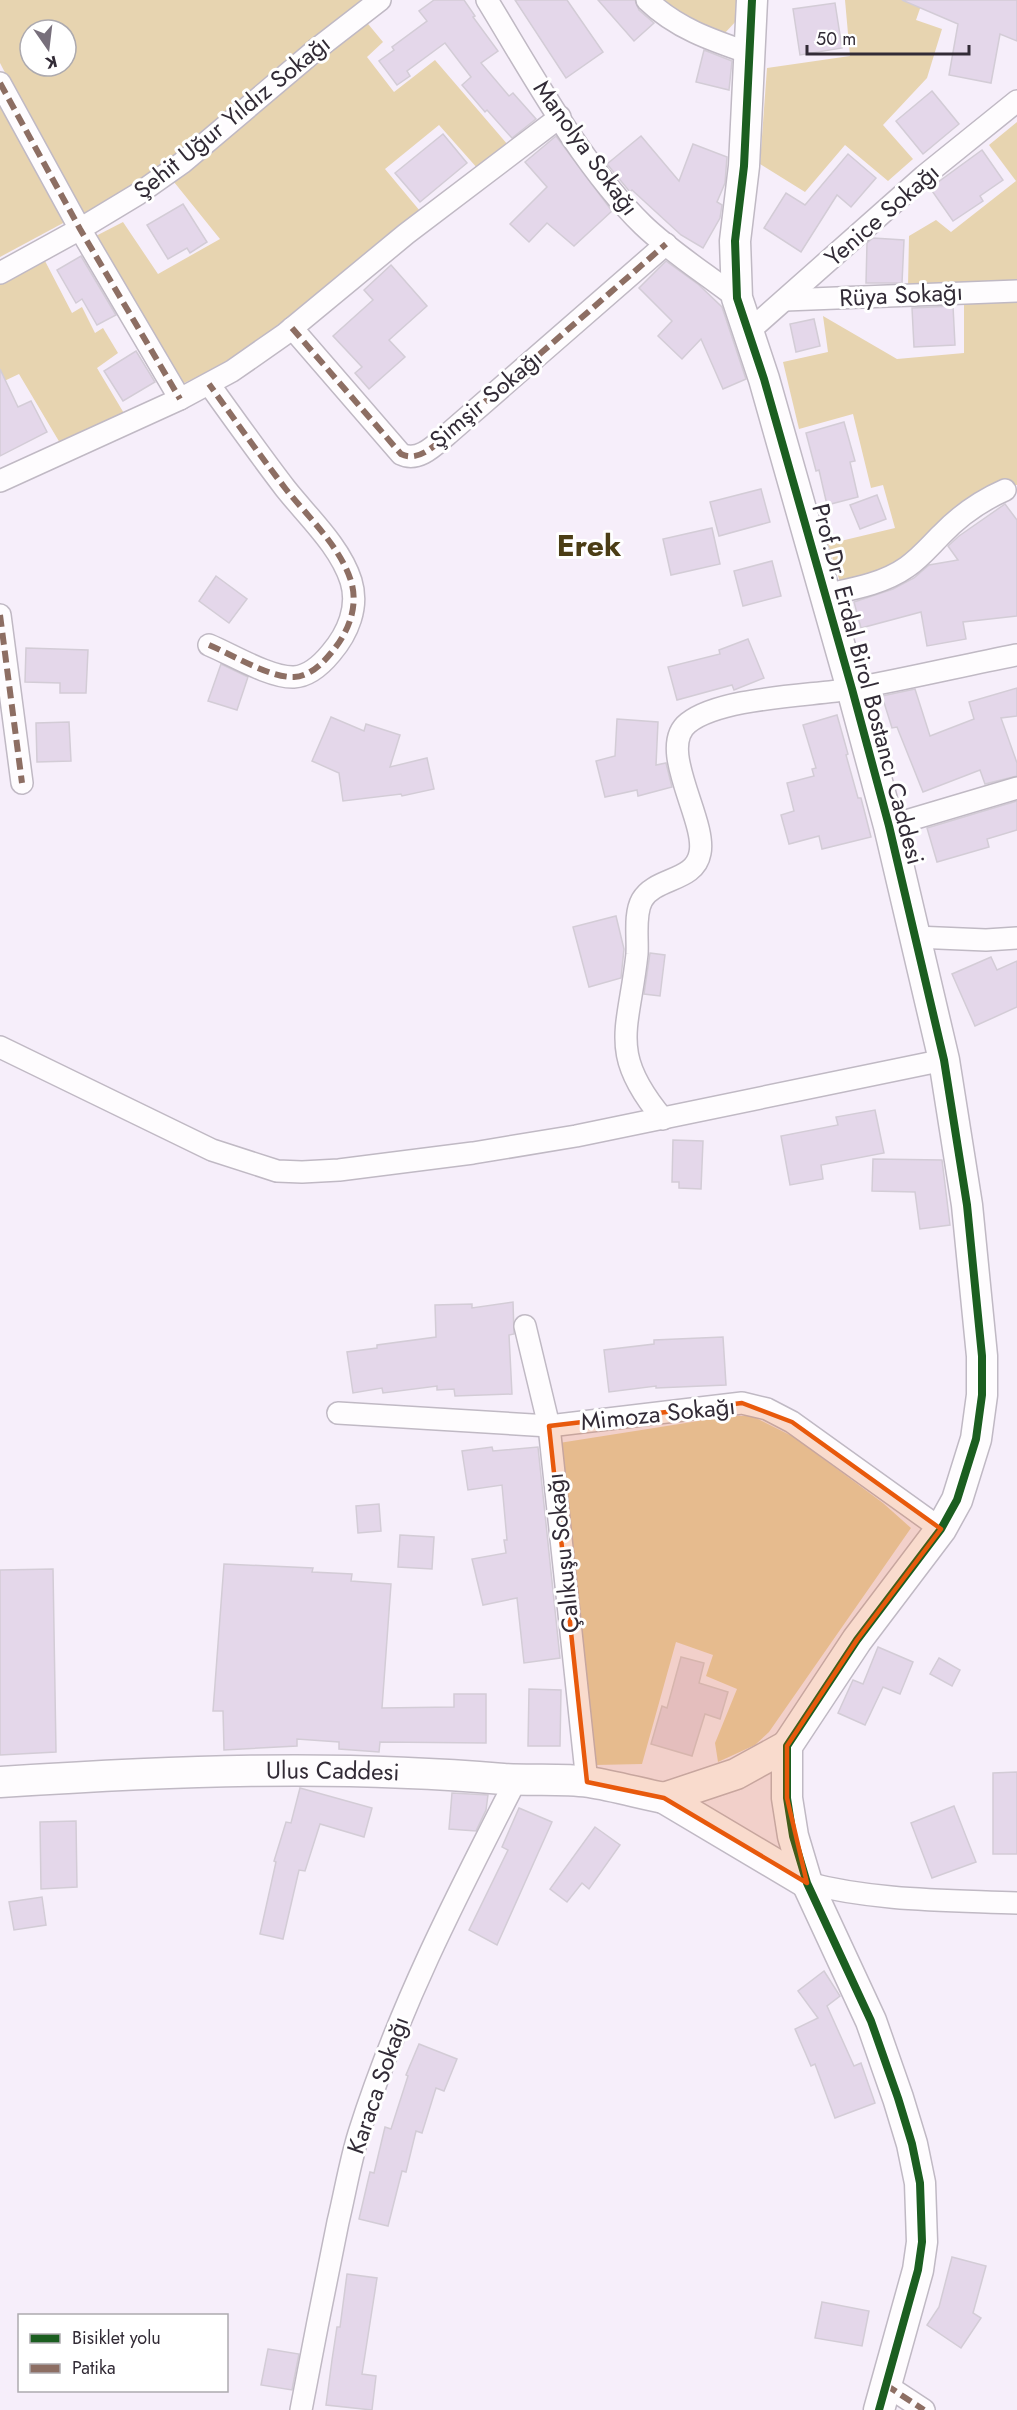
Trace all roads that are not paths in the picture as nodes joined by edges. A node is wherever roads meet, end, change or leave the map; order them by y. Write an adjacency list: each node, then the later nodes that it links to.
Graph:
1 (380, 0): 9 (street, Şehit Uğur Yıldız Sokağı)
2 (487, 0): 8 (street, Manolya Sokağı)
3 (647, 0): 5 (street)
4 (752, 0): 5 (street, Prof.Dr. Erdal Birol Bostancı Caddesi)
5 (749, 52): 13 (street, Prof.Dr. Erdal Birol Bostancı Caddesi)
6 (0, 83): 9 (street)
7 (1017, 101): 14 (street, Yenice Sokağı)
8 (560, 117): 10 (street, Manolya Sokağı); 15 (street)
9 (80, 229): 11 (street, Şehit Uğur Yıldız Sokağı); 18 (street)
10 (666, 244): 13 (street, Manolya Sokağı); 15 (street, Şimşir Sokağı)
11 (0, 273)
12 (1017, 291): 14 (street, Rüya Sokağı)
13 (737, 298): 16 (street, Prof.Dr. Erdal Birol Bostancı Caddesi)
14 (785, 300): 16 (street, Yenice Sokağı)
15 (292, 328): 17 (street)
16 (748, 332): 21 (street, Prof.Dr. Erdal Birol Bostancı Caddesi)
17 (209, 384): 18 (street); 23 (street)
18 (180, 399): 19 (street)
19 (0, 481)
20 (1005, 490): 21 (street)
21 (824, 595): 25 (street, Prof.Dr. Erdal Birol Bostancı Caddesi)
22 (0, 615): 26 (street)
23 (208, 645)
24 (1016, 655): 25 (street)
25 (852, 688): 28 (street, Prof.Dr. Erdal Birol Bostancı Caddesi); 33 (street)
26 (22, 783)
27 (1017, 788): 28 (street)
28 (888, 826): 29 (street, Prof.Dr. Erdal Birol Bostancı Caddesi)
29 (915, 938): 30 (street); 32 (street, Prof.Dr. Erdal Birol Bostancı Caddesi)
30 (1017, 938)
31 (0, 1047): 33 (street)
32 (944, 1060): 33 (street); 37 (street, Prof.Dr. Erdal Birol Bostancı Caddesi)
33 (663, 1119)
34 (525, 1326): 36 (street, Çalıkuşu Sokağı)
35 (338, 1413): 36 (street, Mimoza Sokağı)
36 (549, 1426): 37 (street, Mimoza Sokağı); 41 (street, Çalıkuşu Sokağı)
37 (941, 1529): 38 (street, Prof.Dr. Erdal Birol Bostancı Caddesi)
38 (788, 1746): 42 (street); 43 (street)
39 (516, 1780): 40 (street, Ulus Caddesi); 41 (street, Ulus Caddesi); 46 (street, Karaca Sokağı)
40 (0, 1782)
41 (587, 1782): 42 (street, Ulus Caddesi)
42 (664, 1798): 43 (street, Ulus Caddesi)
43 (807, 1883): 44 (street); 45 (street)
44 (1017, 1903)
45 (882, 2397): 47 (street)
46 (301, 2410)
47 (924, 2410)

